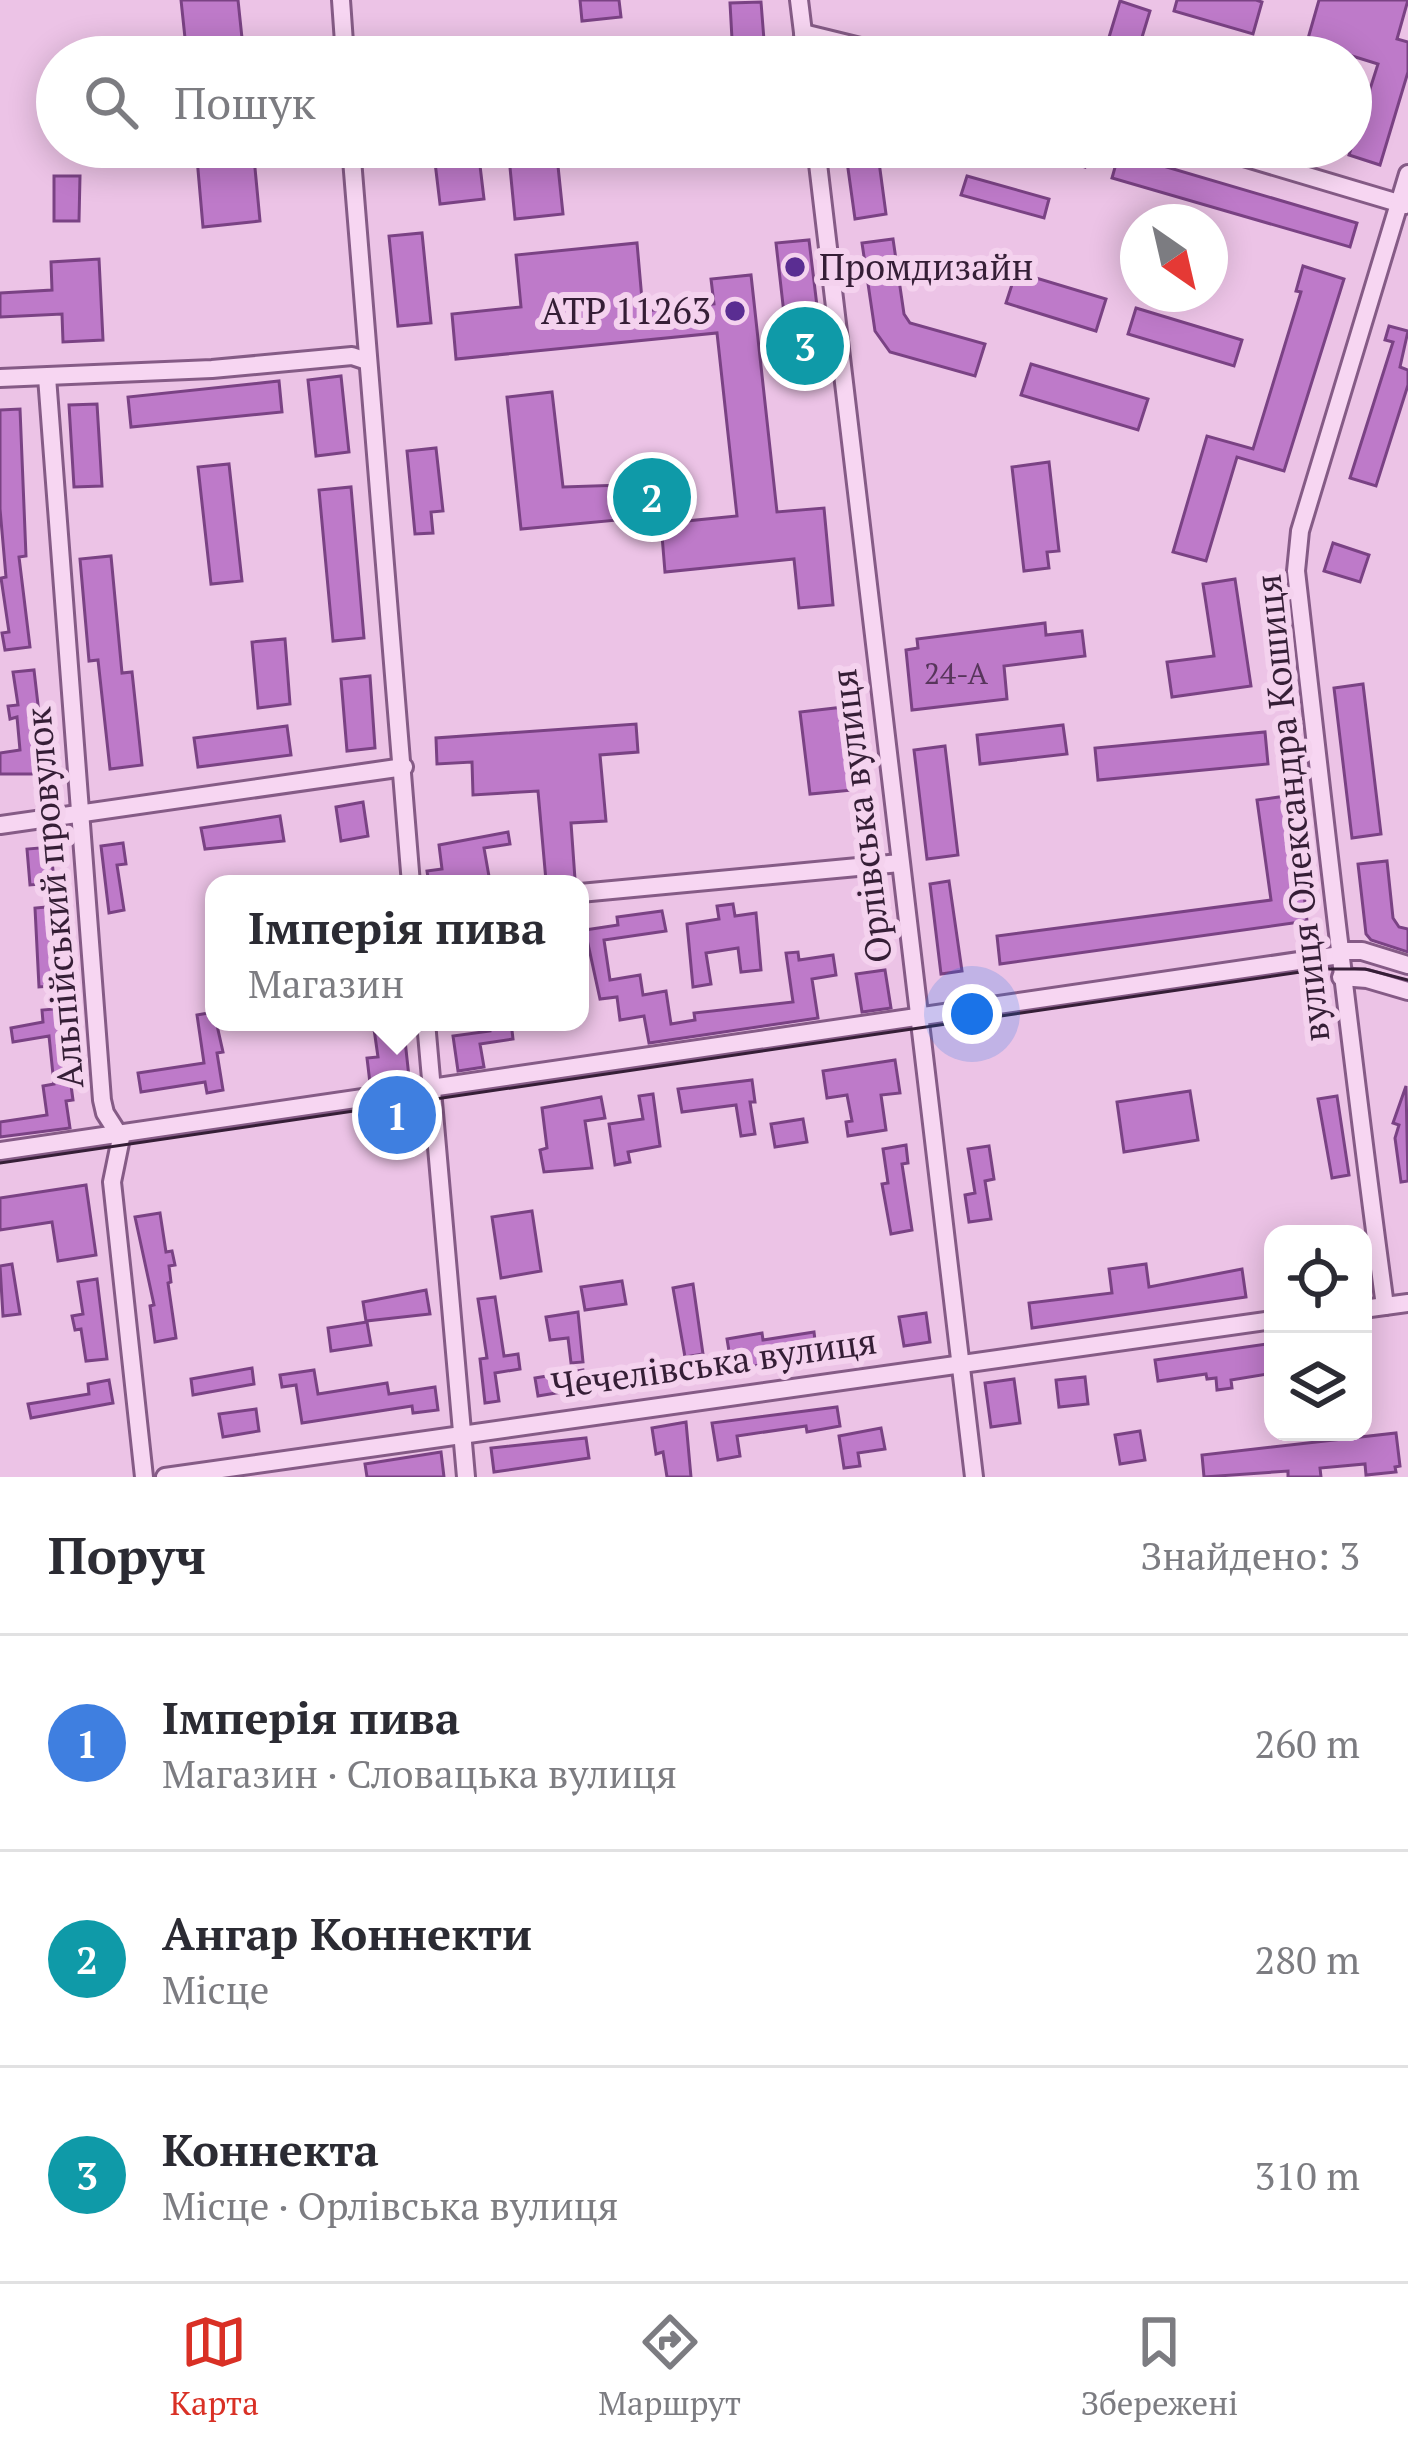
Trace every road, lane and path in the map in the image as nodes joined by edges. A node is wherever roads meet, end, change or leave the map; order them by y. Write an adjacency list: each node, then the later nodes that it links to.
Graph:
1 (341, 0): 4 (street)
2 (800, 0): 3 (street)
3 (803, 33): 5 (street); 6 (street)
4 (344, 36)
5 (803, 36)
6 (815, 36)
7 (353, 168): 12 (street)
8 (818, 168): 18 (street, Орлівська вулиця)
9 (1280, 168): 11 (street)
10 (1408, 174): 11 (street, вулиця Олександра Кошиця)
11 (1403, 205): 21 (street, вулиця Олександра Кошиця)
12 (367, 361): 13 (street); 15 (street)
13 (47, 377): 14 (street); 16 (street, Альпійський провулок)
14 (0, 378)
15 (404, 766): 16 (street); 19 (street)
16 (79, 813): 17 (street); 28 (street, Альпійський провулок)
17 (0, 825)
18 (900, 863): 20 (street); 25 (street, Орлівська вулиця)
19 (410, 875)
20 (589, 892)
21 (1340, 953): 22 (street); 23 (street, вулиця Олександра Кошиця); 25 (street)
22 (1408, 965)
23 (1341, 977): 24 (street); 31 (street, вулиця Олександра Кошиця)
24 (1408, 992)
25 (918, 1018): 27 (street); 34 (street, Орлівська вулиця)
26 (427, 1031): 27 (street)
27 (434, 1086): 28 (street); 35 (street)
28 (119, 1134): 29 (street); 36 (street, Альпійський провулок)
29 (0, 1151)
30 (1408, 1303): 31 (street)
31 (1385, 1306): 32 (street)
32 (1372, 1308)
33 (1264, 1321): 34 (street, Чечелівська вулиця)
34 (959, 1362): 35 (street, Чечелівська вулиця); 39 (street, Орлівська вулиця)
35 (461, 1433): 37 (street, Чечелівська вулиця); 38 (street)
36 (144, 1477)
37 (165, 1477)
38 (466, 1477)
39 (974, 1477)

